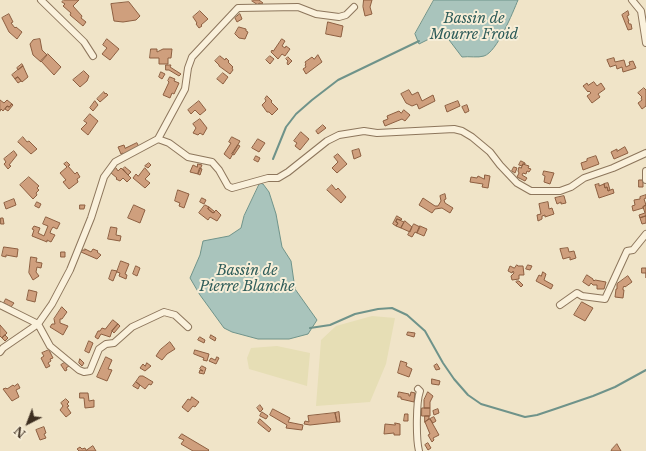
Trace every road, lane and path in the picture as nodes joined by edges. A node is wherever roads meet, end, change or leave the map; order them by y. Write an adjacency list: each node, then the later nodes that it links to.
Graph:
1 (41, 0): 7 (street)
2 (239, 0): 5 (street)
3 (632, 0): 6 (street)
4 (354, 7): 5 (street)
5 (238, 8): 8 (street)
6 (646, 43)
7 (93, 56)
8 (158, 139): 9 (street); 15 (street)
9 (646, 153)
10 (646, 171): 11 (street)
11 (646, 180)
12 (646, 234): 14 (street)
13 (0, 305): 15 (street)
14 (560, 305)
15 (38, 324): 16 (street); 17 (street)
16 (188, 327)
17 (0, 352)
18 (418, 389): 19 (street)
19 (419, 451)

